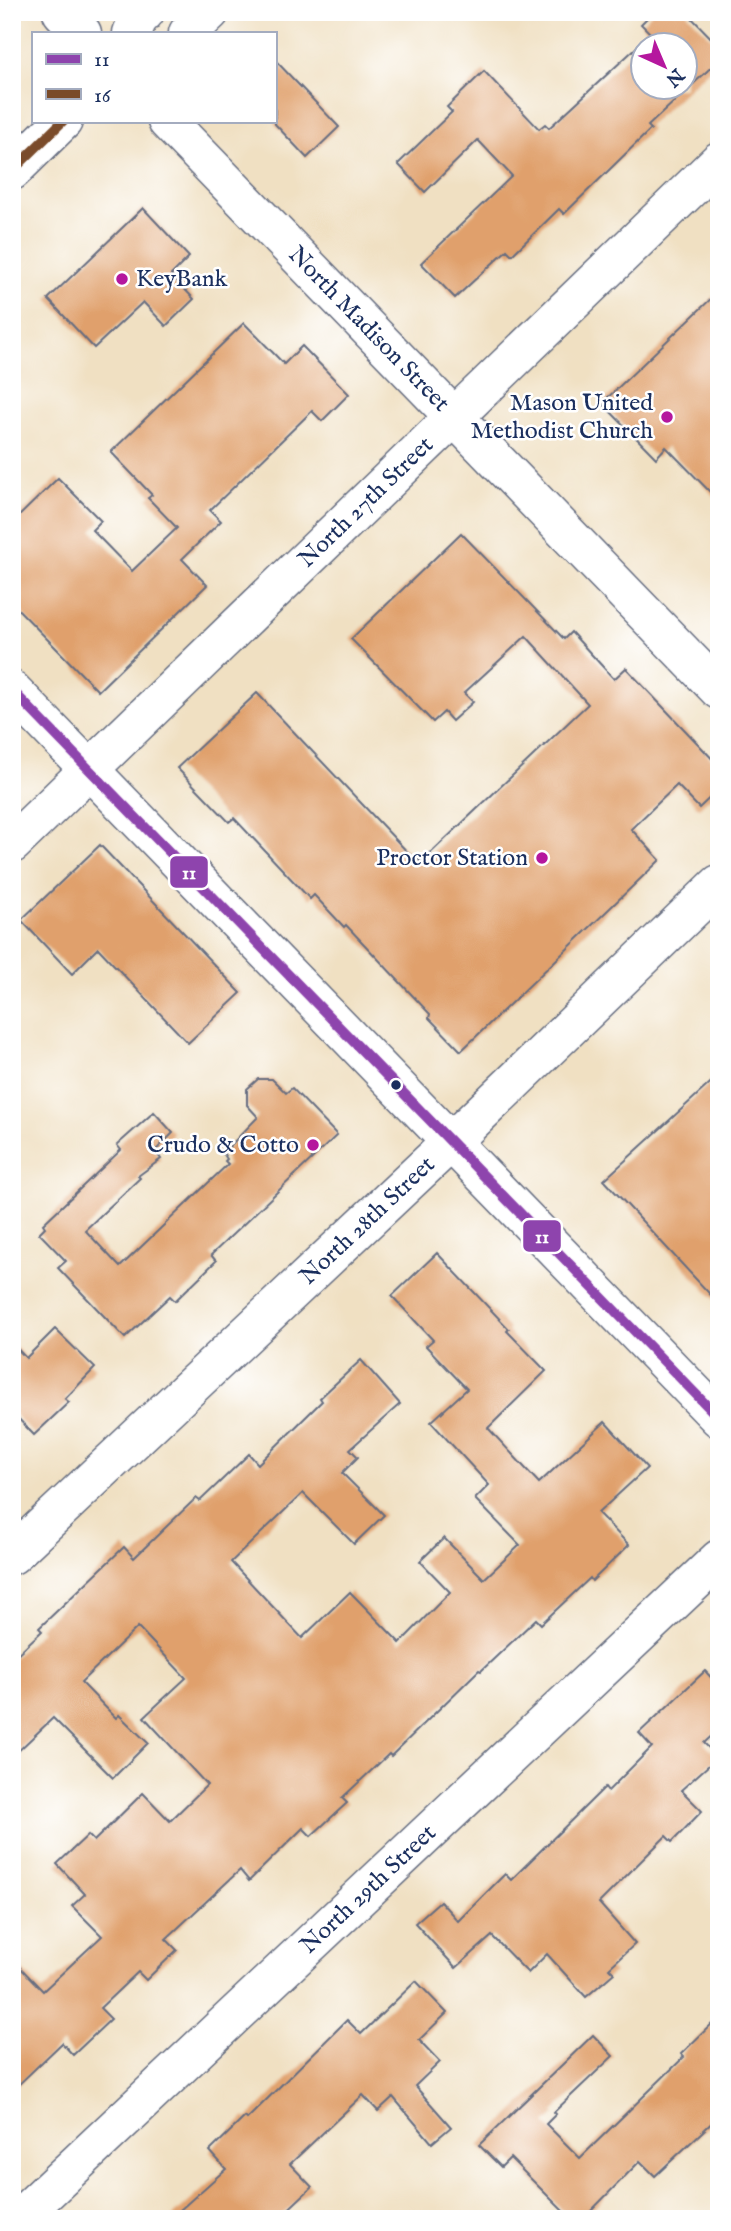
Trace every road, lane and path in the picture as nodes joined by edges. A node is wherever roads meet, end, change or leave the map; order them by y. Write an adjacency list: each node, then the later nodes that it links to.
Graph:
1 (62, 12): 4 (street)
2 (145, 12): 5 (street)
3 (210, 12): 6 (street)
4 (81, 32)
5 (132, 32)
6 (189, 32)
7 (62, 122): 10 (street)
8 (168, 122): 11 (street, North Madison Street)
9 (719, 161): 11 (street, North 27th Street)
10 (12, 171)
11 (454, 417): 13 (street, North Madison Street); 14 (street, North 27th Street)
12 (12, 690): 14 (street)
13 (719, 690)
14 (89, 769): 15 (street, North 27th Street); 17 (street)
15 (12, 844)
16 (719, 884): 17 (street, North 28th Street)
17 (451, 1142): 18 (street); 19 (street, North 28th Street)
18 (719, 1418)
19 (12, 1555)
20 (719, 1559): 21 (street, North 29th Street)
21 (18, 2219)

